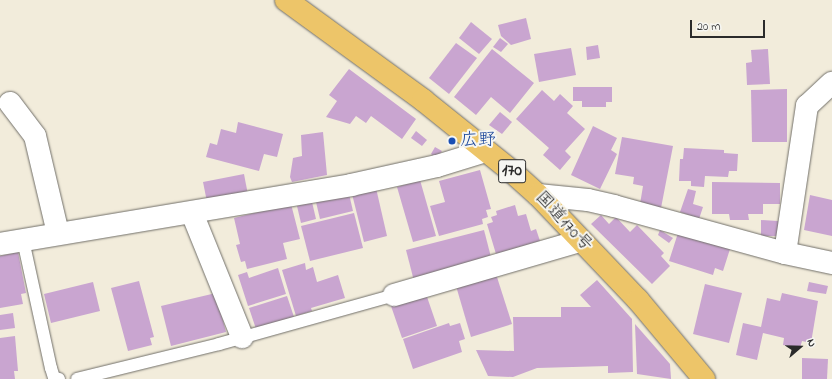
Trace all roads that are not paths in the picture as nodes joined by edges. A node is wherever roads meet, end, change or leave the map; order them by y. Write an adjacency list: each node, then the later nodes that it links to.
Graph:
1 (286, 0): 4 (highway, 国道170号 / 170)
2 (832, 83): 11 (street)
3 (10, 103): 7 (street)
4 (486, 151): 5 (highway, 国道170号 / 170); 6 (street)
5 (538, 195): 9 (highway, 国道170号 / 170); 11 (street)
6 (192, 213): 7 (street); 14 (street)
7 (58, 233): 8 (street)
8 (23, 240): 10 (street); 15 (lane)
9 (580, 241): 13 (street); 17 (highway, 国道170号 / 170)
10 (0, 244)
11 (785, 253): 12 (street)
12 (832, 262)
13 (394, 295): 14 (lane)
14 (242, 337): 16 (lane)
15 (59, 379)
16 (77, 379)
17 (704, 379)

